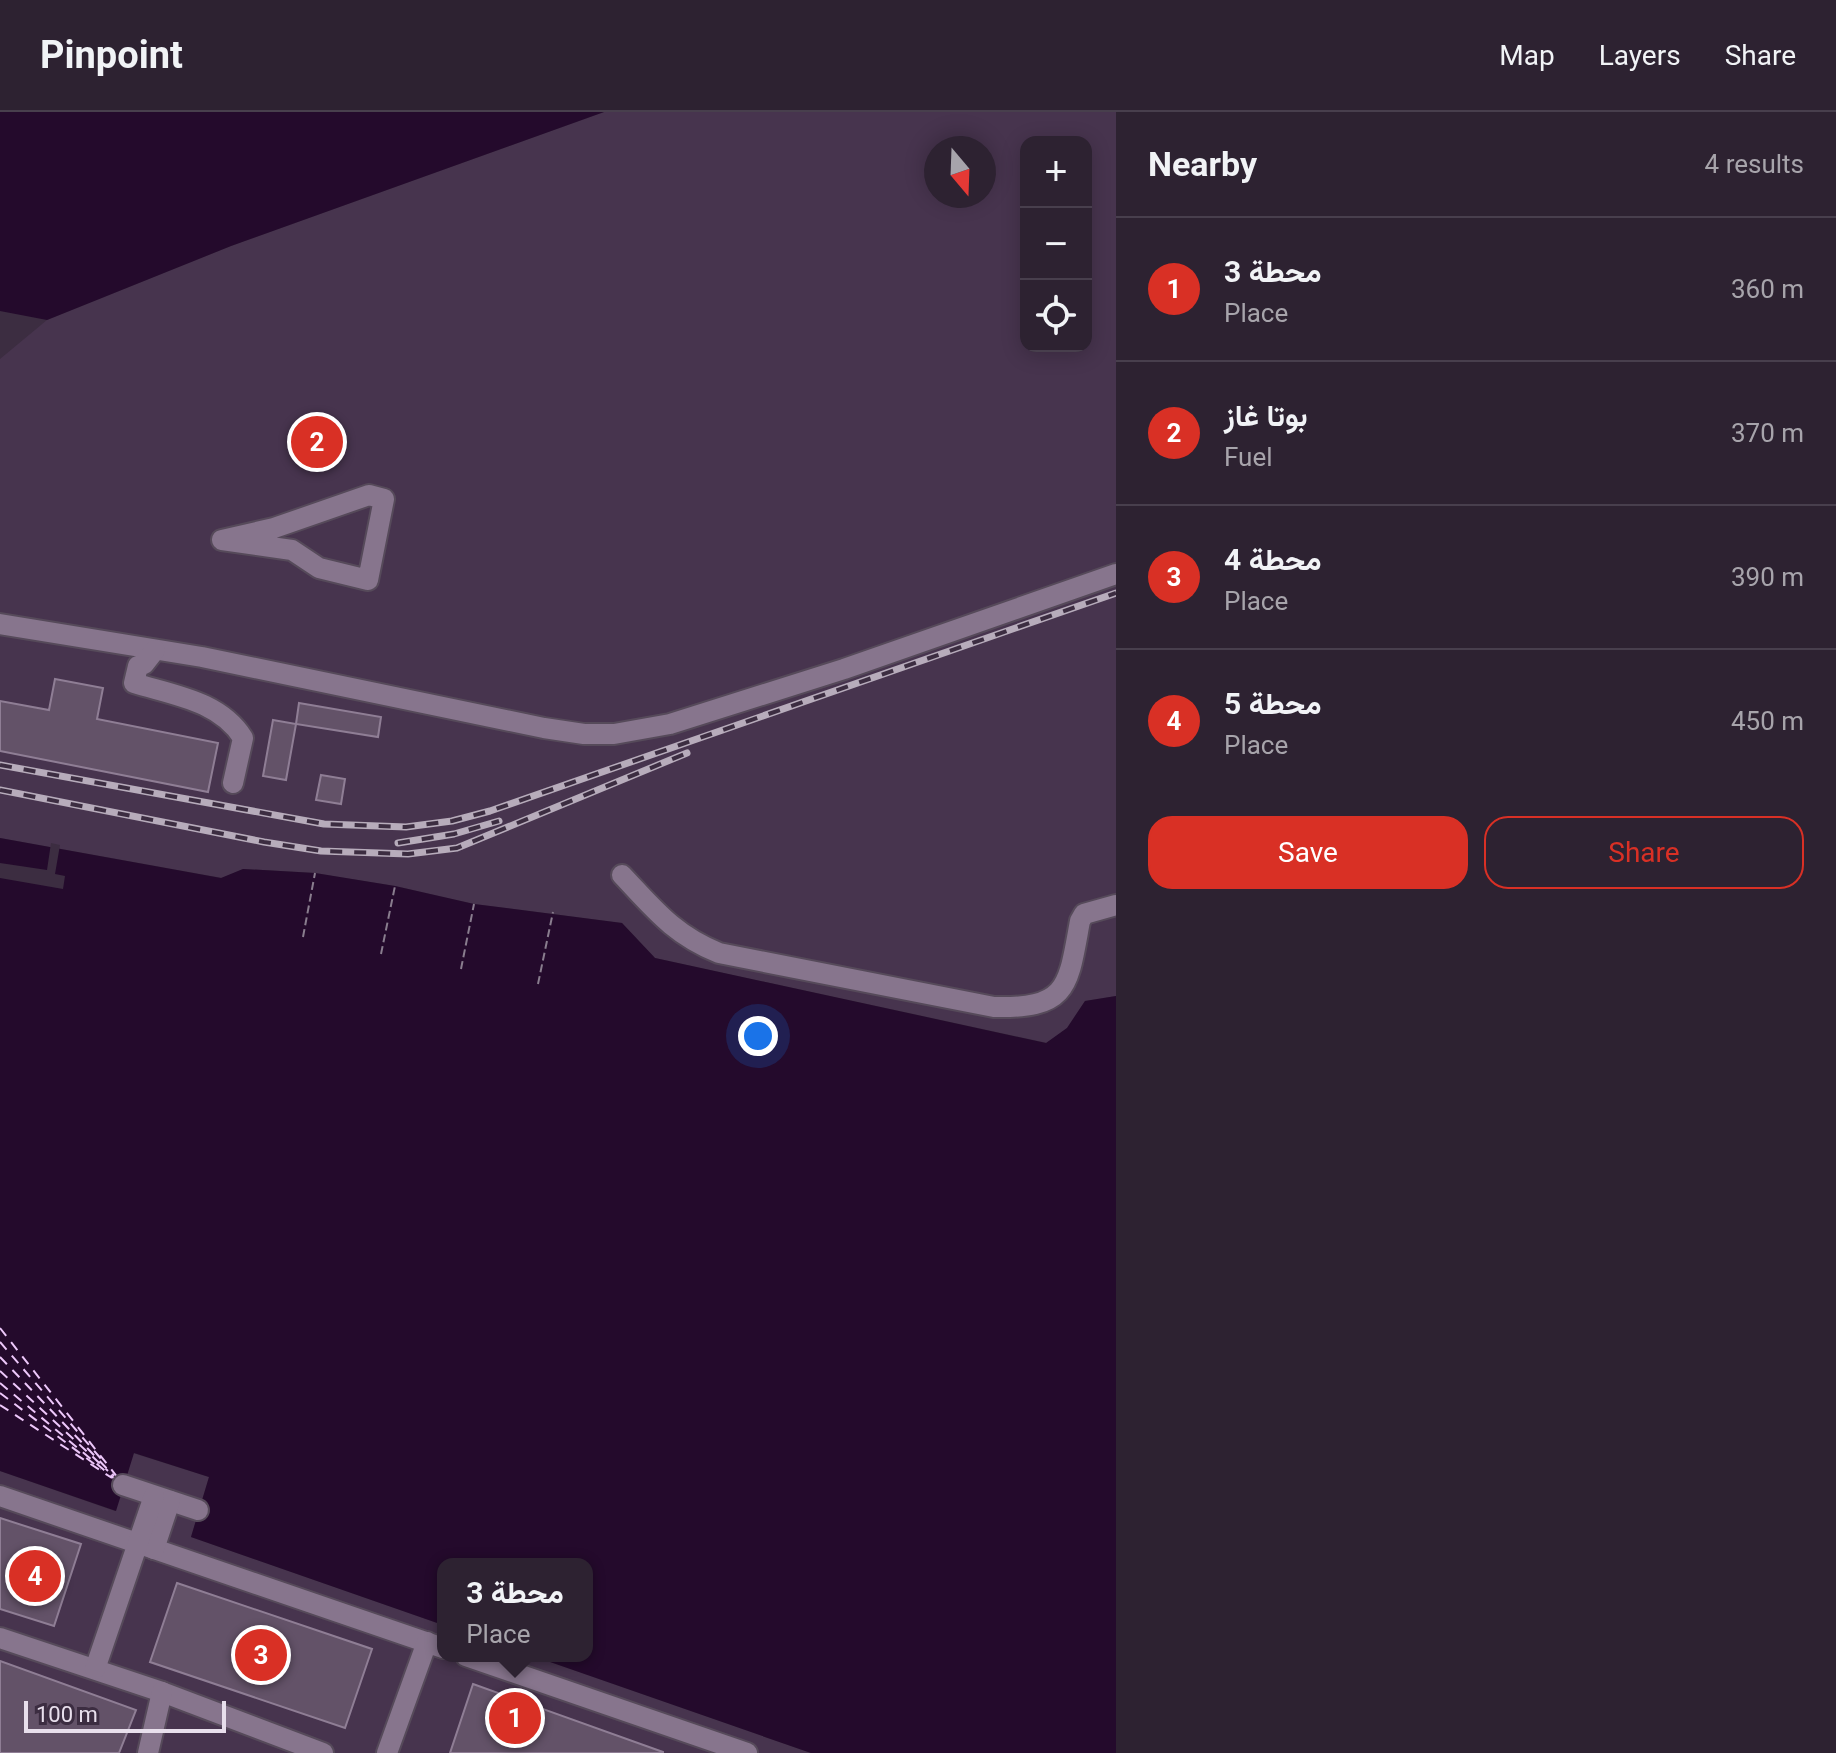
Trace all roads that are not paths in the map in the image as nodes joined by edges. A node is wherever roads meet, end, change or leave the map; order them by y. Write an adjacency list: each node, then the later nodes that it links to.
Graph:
1 (222, 540): 1 (street)
2 (1116, 574): 4 (street)
3 (0, 624): 4 (street)
4 (155, 650): 5 (street)
5 (233, 783)
6 (622, 875): 7 (street)
7 (1116, 905)
8 (123, 1485): 10 (street)
9 (0, 1496): 12 (street)
10 (162, 1499): 11 (street); 12 (street)
11 (198, 1510)
12 (147, 1546): 14 (street); 16 (street)
13 (0, 1638): 16 (street)
14 (435, 1645): 22 (street)
15 (482, 1662): 18 (street)
16 (95, 1669): 17 (street)
17 (162, 1692): 20 (street); 21 (street)
18 (698, 1745): 19 (street)
19 (739, 1752)
20 (148, 1753)
21 (323, 1753)
22 (387, 1753)

